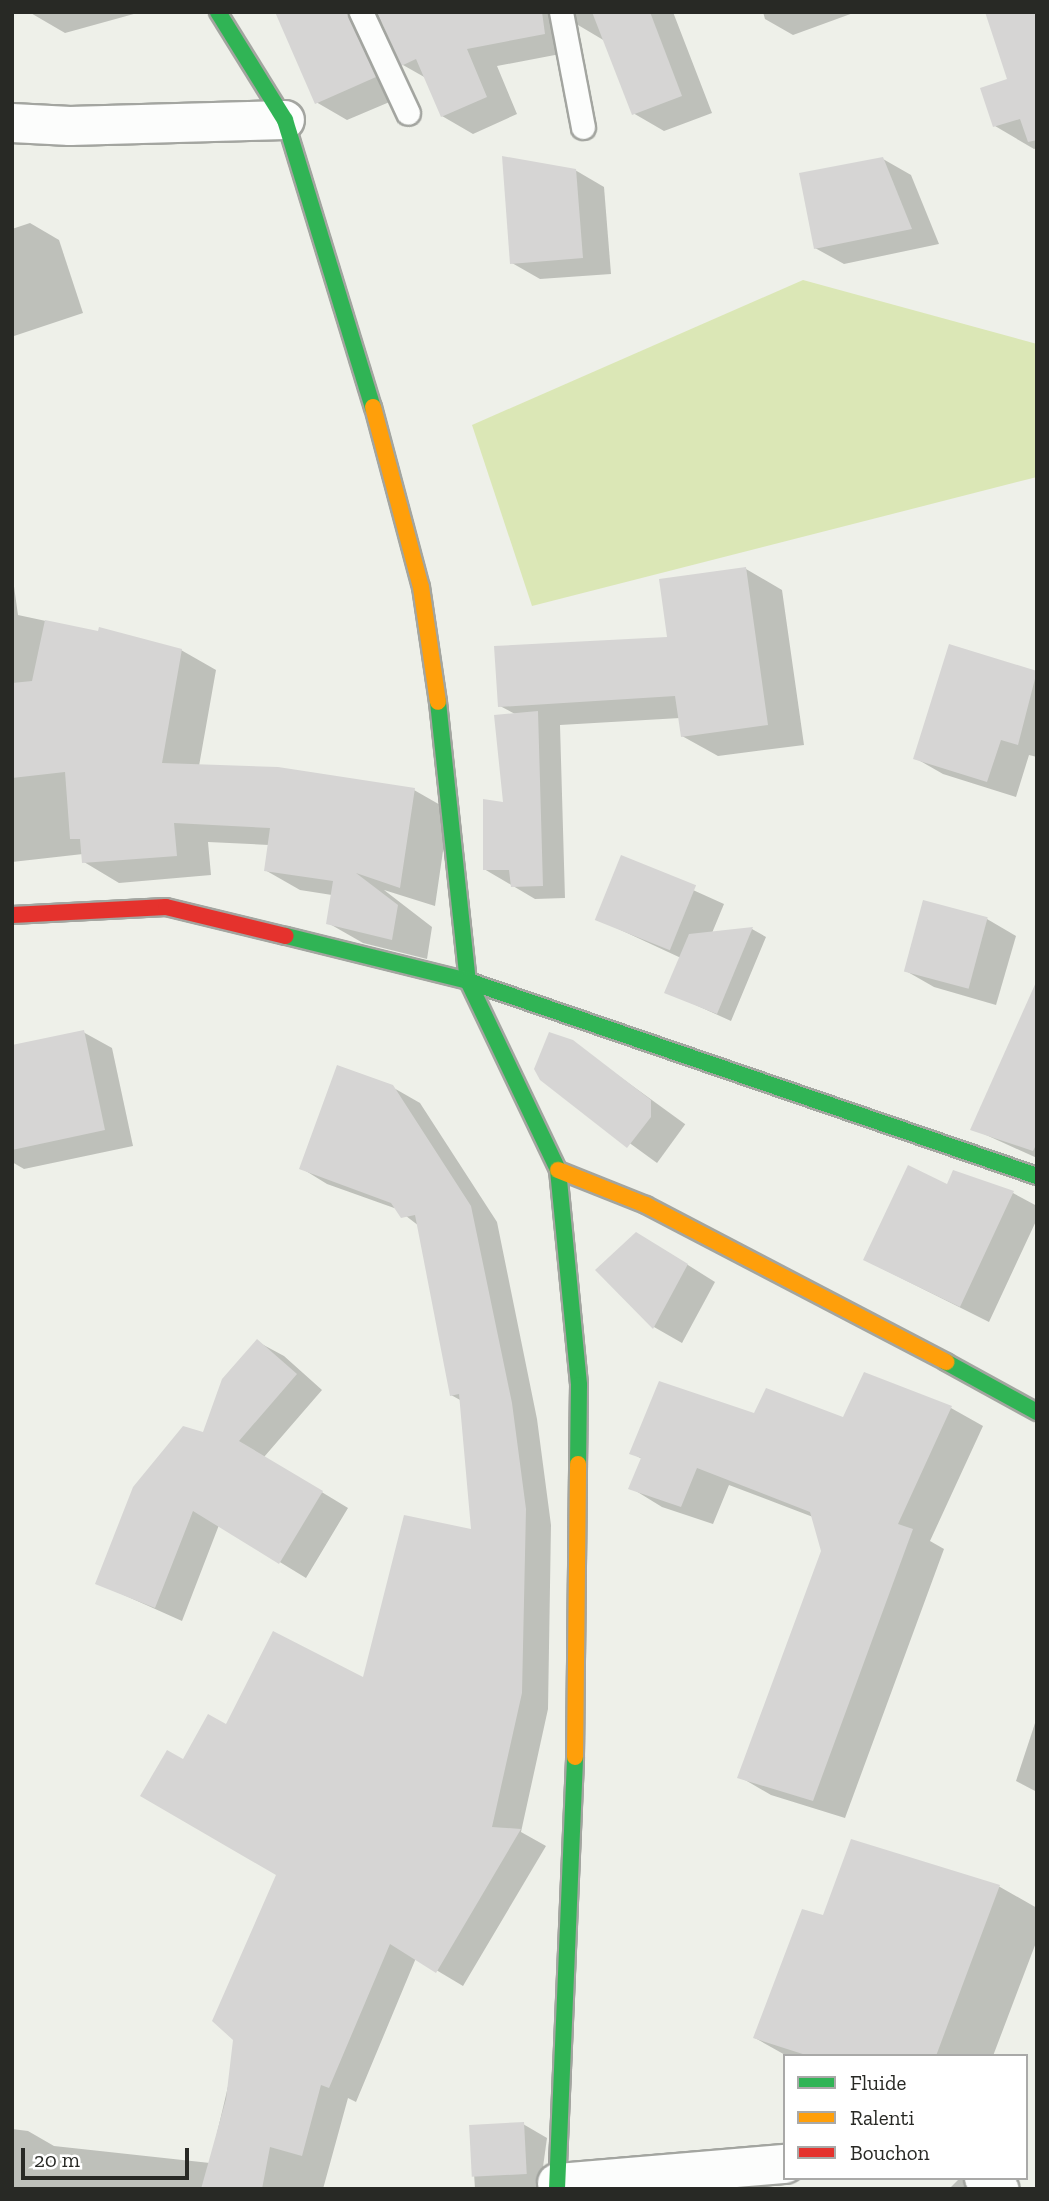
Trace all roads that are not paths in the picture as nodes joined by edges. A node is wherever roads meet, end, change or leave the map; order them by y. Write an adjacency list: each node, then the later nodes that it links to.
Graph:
1 (218, 12): 5 (street)
2 (361, 12): 4 (lane)
3 (561, 12): 7 (lane)
4 (408, 113)
5 (285, 120): 6 (street); 9 (street)
6 (12, 123)
7 (583, 127)
8 (12, 915): 9 (street)
9 (468, 981): 10 (street); 11 (street)
10 (558, 1170): 12 (street); 14 (street)
11 (1037, 1176)
12 (1037, 1412)
13 (783, 2164): 14 (street)
14 (557, 2186)

